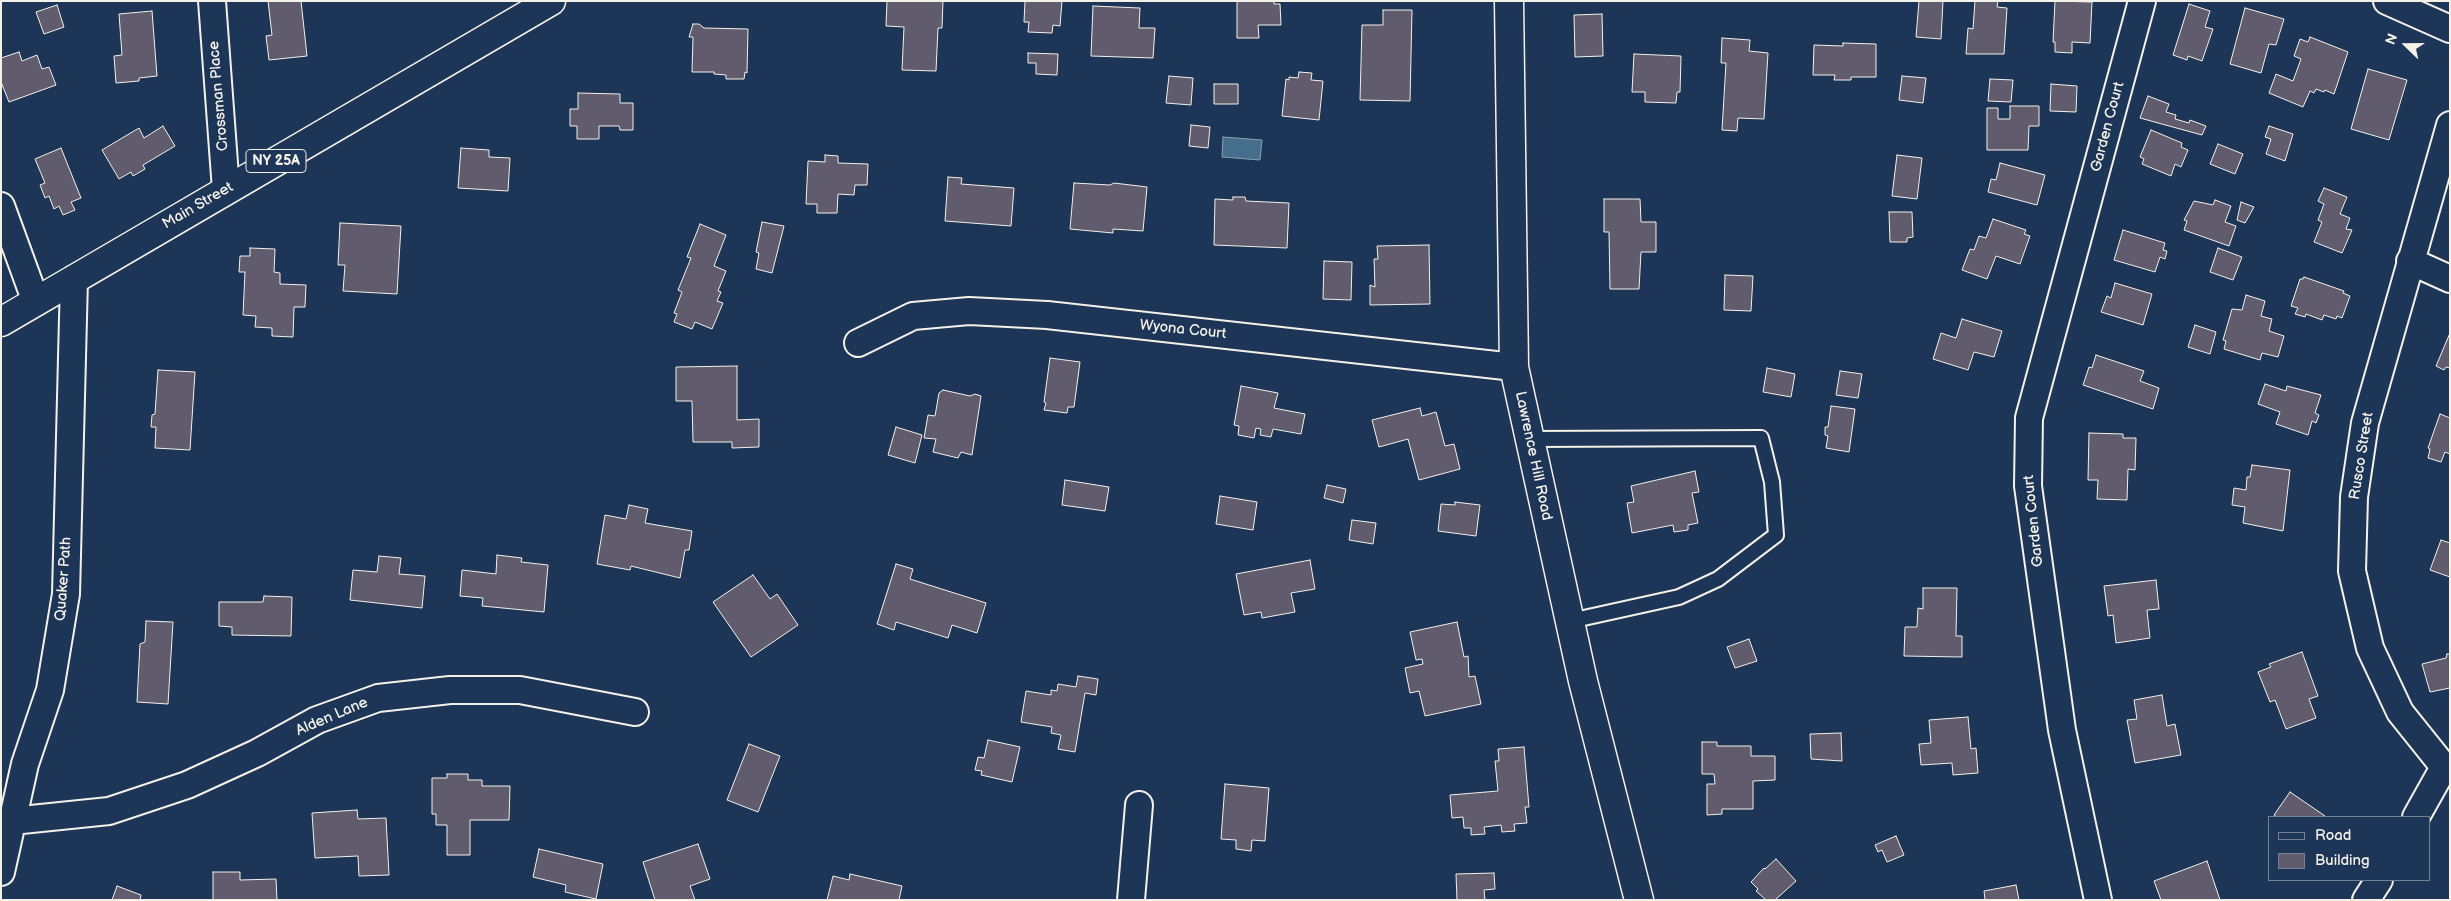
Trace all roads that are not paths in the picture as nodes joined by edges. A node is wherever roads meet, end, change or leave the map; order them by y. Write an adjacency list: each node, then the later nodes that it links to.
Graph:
1 (212, 1): 8 (street, Crossman Place)
2 (551, 1): 8 (main road, Main Street / NY 25A)
3 (1509, 1): 16 (main road, Lawrence Hill Road)
4 (2142, 1): 28 (street, Garden Court)
5 (2387, 1): 6 (street)
6 (2450, 29)
7 (2450, 125): 10 (street, Rusco Street)
8 (226, 190): 12 (main road, Main Street / NY 25A)
9 (1, 206): 13 (street)
10 (2410, 261): 11 (street); 20 (street, Rusco Street)
11 (2450, 278)
12 (74, 279): 13 (main road, Main Street / NY 25A); 23 (street, Quaker Path)
13 (36, 302): 14 (main road, Main Street / NY 25A)
14 (1, 322)
15 (858, 344): 16 (street, Wyona Court)
16 (1514, 367): 17 (main road, Lawrence Hill Road)
17 (1530, 439): 18 (main road, Lawrence Hill Road); 18 (lane)
18 (1570, 621): 27 (main road, Lawrence Hill Road)
19 (636, 712): 23 (street, Alden Lane)
20 (2447, 769): 22 (street)
21 (1139, 805): 26 (street)
22 (2417, 816)
23 (12, 821): 24 (street, Quaker Path)
24 (1, 872)
25 (2378, 881): 29 (street)
26 (1131, 900)
27 (1640, 900)
28 (2098, 900)
29 (2366, 900)

